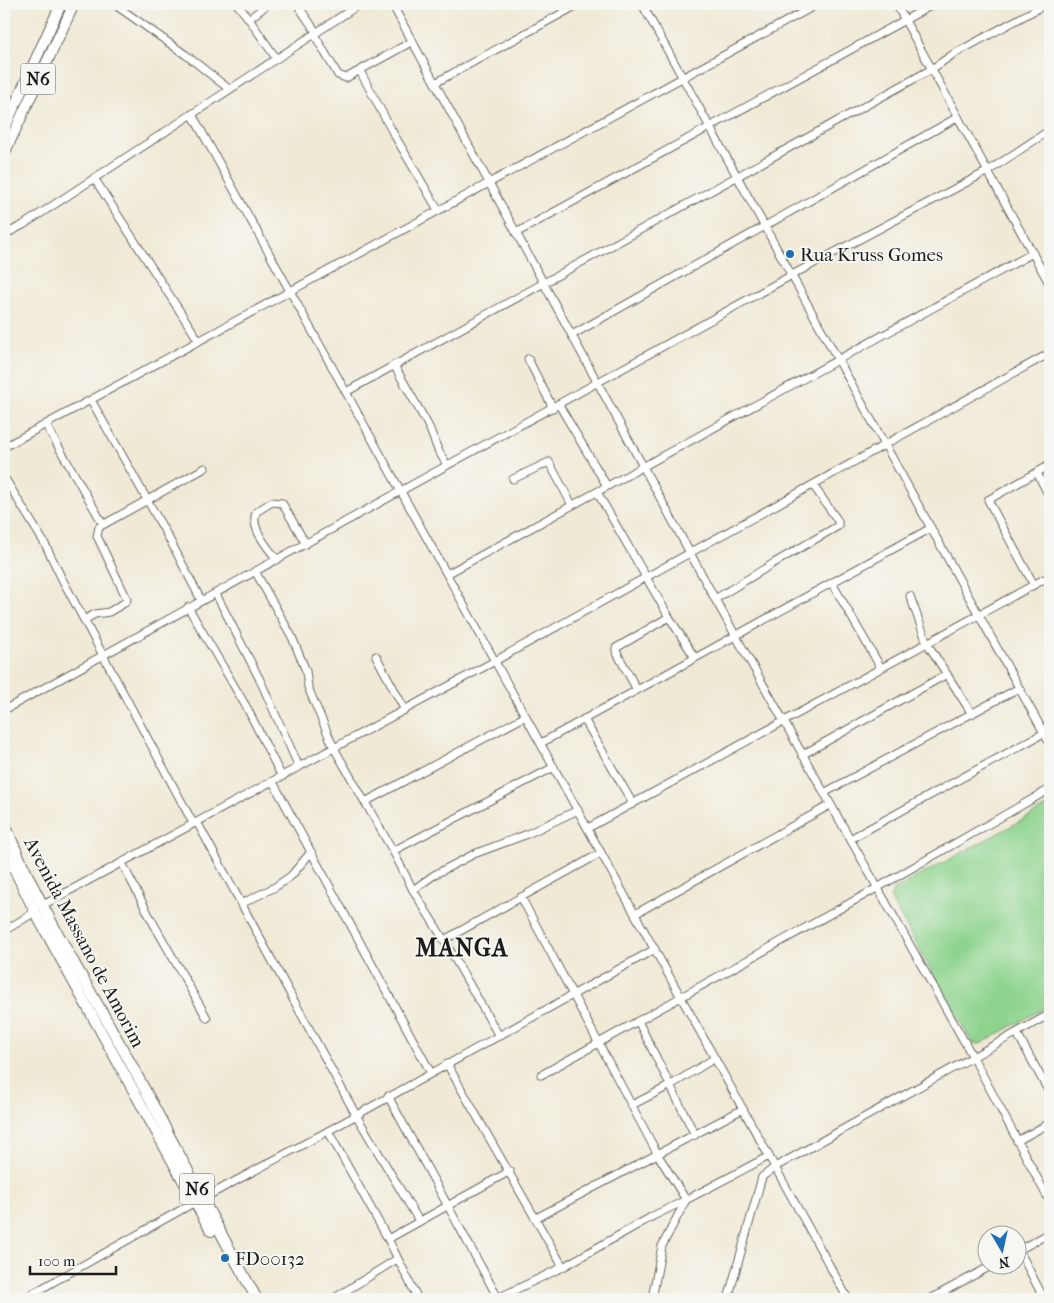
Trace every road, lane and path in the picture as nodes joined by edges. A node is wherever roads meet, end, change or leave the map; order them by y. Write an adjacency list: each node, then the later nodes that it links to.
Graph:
1 (61, 4): 28 (highway, N6)
2 (74, 4): 30 (highway, N6)
3 (114, 4): 24 (street)
4 (237, 4): 15 (street)
5 (268, 4): 15 (street)
6 (297, 4): 17 (street)
7 (360, 4): 17 (street)
8 (392, 4): 18 (street)
9 (579, 4): 23 (street)
10 (642, 4): 22 (street)
11 (818, 4): 22 (street)
12 (896, 4): 16 (street)
13 (934, 4): 16 (street)
14 (1046, 4): 20 (street)
15 (249, 19): 19 (street)
16 (904, 20): 20 (street); 27 (street)
17 (315, 33): 19 (street); 21 (street)
18 (412, 41): 21 (street); 23 (street)
19 (276, 58): 24 (street)
20 (932, 69): 26 (street); 32 (street)
21 (360, 71): 35 (street)
22 (683, 78): 27 (street); 34 (street)
23 (435, 83): 34 (street)
24 (229, 89): 25 (street)
25 (192, 114): 33 (street); 44 (street)
26 (958, 117): 31 (street); 36 (street)
27 (710, 126): 32 (street); 37 (street)
28 (4, 129)
29 (1050, 130): 31 (street)
30 (4, 154)
31 (988, 171): 39 (street); 41 (street)
32 (737, 176): 36 (street); 42 (street)
33 (94, 178): 38 (street); 46 (street)
34 (489, 183): 35 (street); 37 (street)
35 (438, 210): 44 (street)
36 (765, 226): 41 (street); 45 (street)
37 (516, 233): 42 (street)
38 (4, 235)
39 (1033, 254): 40 (street); 49 (street)
40 (1048, 272): 43 (street)
41 (792, 275): 49 (street); 51 (street)
42 (544, 283): 45 (street); 50 (street)
43 (1050, 285)
44 (291, 291): 46 (street); 52 (street)
45 (572, 335): 51 (street)
46 (199, 341): 53 (street)
47 (1050, 353): 56 (street)
48 (528, 359): 54 (street)
49 (838, 360): 56 (street); 60 (street)
50 (394, 366): 52 (street); 58 (street)
51 (597, 382): 54 (street); 60 (street)
52 (346, 392): 67 (street)
53 (91, 400): 55 (street); 70 (street)
54 (556, 406): 58 (street); 66 (street)
55 (46, 425): 57 (street); 72 (street)
56 (886, 445): 65 (street); 73 (street)
57 (4, 447)
58 (447, 465): 67 (street)
59 (1050, 466): 62 (street)
60 (643, 467): 66 (street); 75 (street)
61 (205, 468): 70 (street)
62 (1037, 473): 69 (street); 82 (street)
63 (4, 477): 90 (street)
64 (513, 479): 71 (street)
65 (814, 485): 75 (street); 85 (street)
66 (607, 486): 68 (street)
67 (401, 491): 74 (street); 78 (street)
68 (597, 492): 71 (street); 80 (street)
69 (1050, 498)
70 (148, 500): 72 (street); 86 (street)
71 (572, 504): 78 (street)
72 (103, 524): 90 (street)
73 (931, 528): 81 (street); 88 (street)
74 (306, 544): 76 (street); 76 (street)
75 (690, 553): 80 (street); 85 (street)
76 (277, 560): 77 (street)
77 (255, 571): 83 (street); 110 (street)
78 (447, 574): 96 (street)
79 (1050, 576): 82 (street)
80 (646, 577): 89 (street); 96 (street)
81 (832, 583): 91 (street); 97 (street)
82 (1034, 585): 88 (street)
83 (216, 594): 86 (street); 113 (street)
84 (910, 596): 92 (street)
85 (715, 599): 91 (street)
86 (202, 600): 87 (street)
87 (188, 608): 93 (street); 114 (street)
88 (979, 615): 92 (street); 99 (street)
89 (669, 617): 95 (street); 100 (street)
90 (84, 620): 93 (street)
91 (734, 636): 95 (street); 106 (street)
92 (927, 643): 97 (street); 98 (street)
93 (102, 655): 101 (street); 123 (street)
94 (376, 656): 102 (street)
95 (695, 658): 100 (street)
96 (495, 661): 102 (street); 104 (street)
97 (881, 668): 106 (street)
98 (947, 674): 103 (street); 111 (street)
99 (1020, 688): 103 (street); 107 (street)
100 (638, 690): 105 (street)
101 (4, 710)
102 (404, 710): 110 (street)
103 (972, 714): 117 (street)
104 (526, 716): 108 (street); 118 (street)
105 (584, 719): 108 (street); 119 (street)
106 (783, 722): 111 (street); 119 (street)
107 (1044, 733): 109 (street); 125 (street)
108 (541, 743): 112 (street)
109 (1050, 744)
110 (334, 748): 113 (street); 118 (street)
111 (802, 755): 117 (street)
112 (554, 767): 121 (street); 127 (street)
113 (299, 768): 114 (street)
114 (282, 777): 115 (street)
115 (273, 782): 123 (street); 128 (street)
116 (1050, 789): 131 (street)
117 (824, 793): 120 (street)
118 (365, 802): 127 (street)
119 (633, 804): 124 (street)
120 (830, 805): 125 (street); 136 (street)
121 (578, 810): 124 (street); 132 (street)
122 (4, 822): 135 (highway, Avenida Massano de Amorim / N6)
123 (195, 823): 130 (street); 134 (street)
124 (588, 828): 129 (street)
125 (850, 839): 131 (street)
126 (4, 848): 135 (highway, N6)
127 (393, 851): 132 (street)
128 (311, 852): 134 (street); 152 (street)
129 (601, 853): 133 (street); 136 (street)
130 (122, 863): 135 (street); 143 (street)
131 (877, 888): 141 (street); 149 (street)
132 (413, 890): 138 (street)
133 (521, 897): 138 (street); 140 (street)
134 (241, 904): 159 (street)
135 (39, 908): 137 (street); 147 (highway, Avenida Massano de Amorim / N6); 147 (highway, Avenida Massano de Amorim / N6)
136 (635, 914): 139 (street)
137 (4, 931)
138 (444, 940): 146 (street)
139 (655, 949): 140 (street); 141 (street)
140 (574, 995): 146 (street); 148 (street)
141 (681, 997): 144 (street); 150 (street)
142 (1050, 1014): 145 (street)
143 (207, 1018)
144 (638, 1021): 148 (street); 154 (street)
145 (1017, 1033): 149 (street); 155 (street)
146 (500, 1036): 151 (street)
147 (110, 1037): 168 (highway, Avenida Massano de Amorim / N6)
148 (599, 1043): 153 (street); 157 (street)
149 (973, 1057): 163 (street); 166 (street)
150 (715, 1058): 154 (street); 158 (street)
151 (447, 1064): 152 (street); 167 (street)
152 (431, 1073): 156 (street)
153 (541, 1075)
154 (671, 1085): 157 (street); 162 (street)
155 (1050, 1094)
156 (388, 1096): 159 (street); 171 (street)
157 (632, 1105): 164 (street)
158 (743, 1110): 162 (street); 165 (street)
159 (356, 1115): 161 (street); 173 (street)
160 (1050, 1123): 163 (street)
161 (328, 1130): 168 (street); 175 (street)
162 (695, 1135): 164 (street)
163 (1017, 1141): 170 (street)
164 (658, 1155): 169 (street); 172 (street)
165 (769, 1156): 166 (street); 169 (street)
166 (775, 1167): 188 (street); 189 (street)
167 (510, 1171): 171 (street); 172 (street)
168 (198, 1200): 181 (street); 182 (highway, N6); 183 (highway, N6)
169 (686, 1200): 179 (street); 187 (street)
170 (1050, 1202)
171 (448, 1205): 173 (street); 186 (street)
172 (536, 1218): 179 (street)
173 (419, 1221): 175 (street)
174 (1050, 1233): 176 (street)
175 (388, 1239): 177 (street)
176 (1026, 1246)
177 (397, 1259): 184 (street); 185 (street)
178 (1026, 1266): 191 (street)
179 (563, 1267): 186 (street)
180 (976, 1274): 190 (street)
181 (23, 1299)
182 (249, 1299)
183 (257, 1299)
184 (333, 1299)
185 (418, 1299)
186 (497, 1299)
187 (652, 1299)
188 (728, 1299)
189 (848, 1299)
190 (930, 1299)
191 (1044, 1299)

